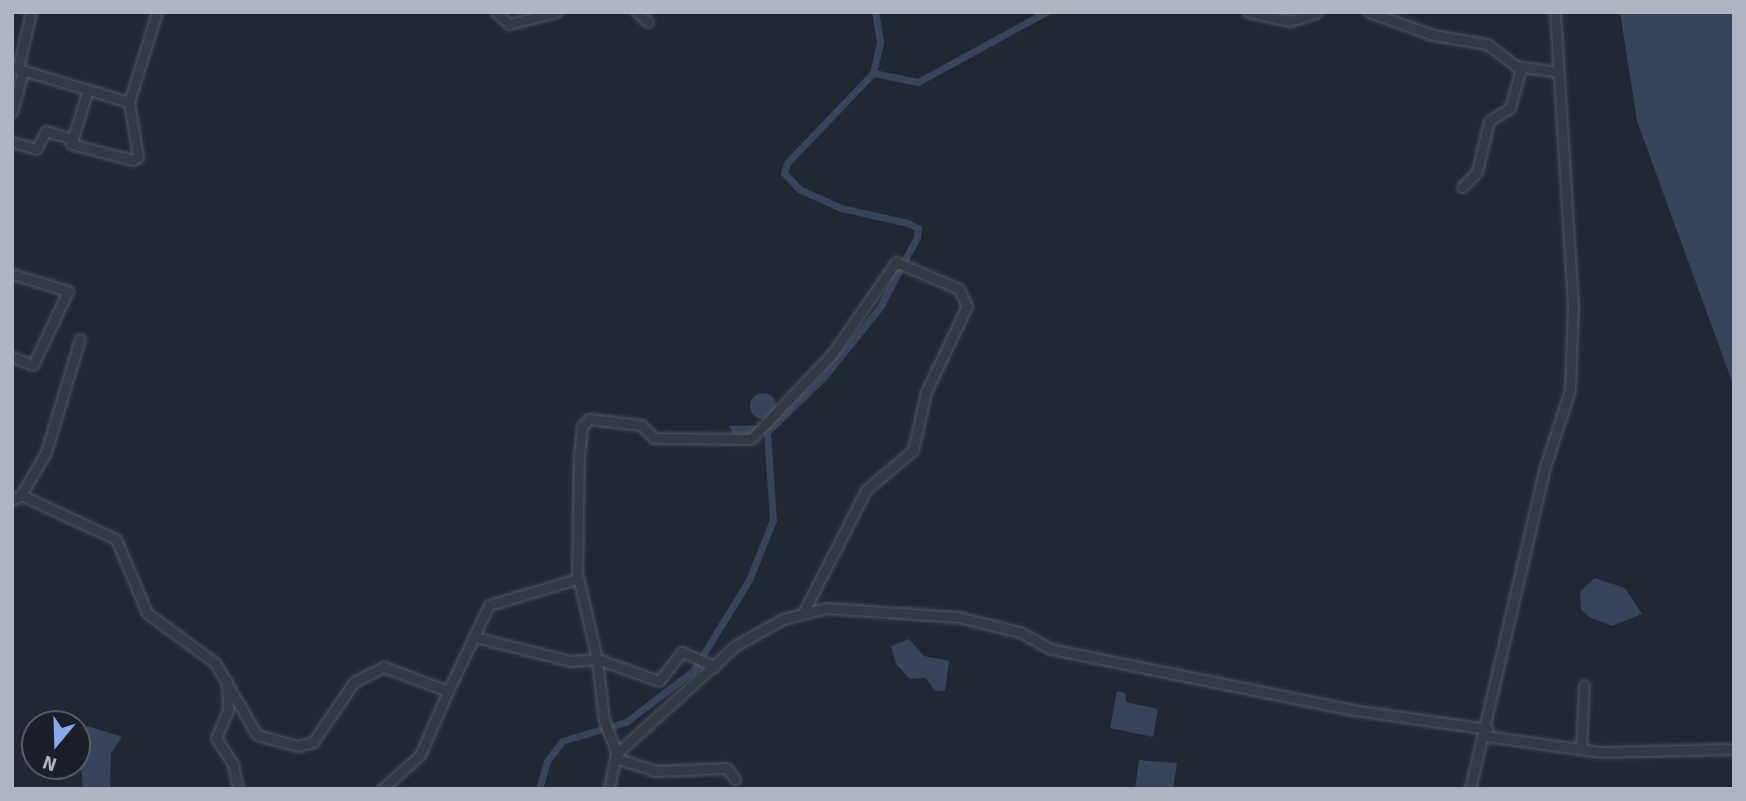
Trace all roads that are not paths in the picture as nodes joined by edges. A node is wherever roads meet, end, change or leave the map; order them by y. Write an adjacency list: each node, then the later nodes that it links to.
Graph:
1 (31, 12): 12 (street)
2 (157, 12): 15 (street)
3 (496, 12): 4 (street)
4 (556, 12)
5 (637, 12): 10 (street)
6 (1248, 12): 7 (street)
7 (1317, 12)
8 (1369, 12): 11 (street)
9 (1555, 12): 13 (street)
10 (648, 22)
11 (1521, 68): 13 (street); 19 (street)
12 (18, 69): 14 (street); 16 (street)
13 (1558, 72): 33 (street)
14 (87, 93): 15 (street); 17 (street)
15 (130, 102): 17 (street)
16 (12, 112)
17 (73, 139): 18 (street)
18 (12, 142)
19 (1462, 187)
20 (12, 274): 22 (street)
21 (80, 339): 23 (street)
22 (12, 357)
23 (22, 495): 24 (street); 30 (street)
24 (12, 500)
25 (578, 577): 26 (street); 27 (street); 28 (street)
26 (804, 611): 29 (street); 33 (street)
27 (474, 637): 28 (street); 32 (street)
28 (597, 659): 29 (street); 36 (street)
29 (715, 667): 36 (street)
30 (227, 680): 32 (street); 38 (street)
31 (1584, 685): 34 (street)
32 (448, 691): 39 (street)
33 (1487, 732): 34 (street); 41 (street)
34 (1581, 749): 35 (street)
35 (1734, 749)
36 (616, 754): 37 (street); 40 (street)
37 (735, 779)
38 (238, 789)
39 (382, 789)
40 (609, 789)
41 (1470, 789)

